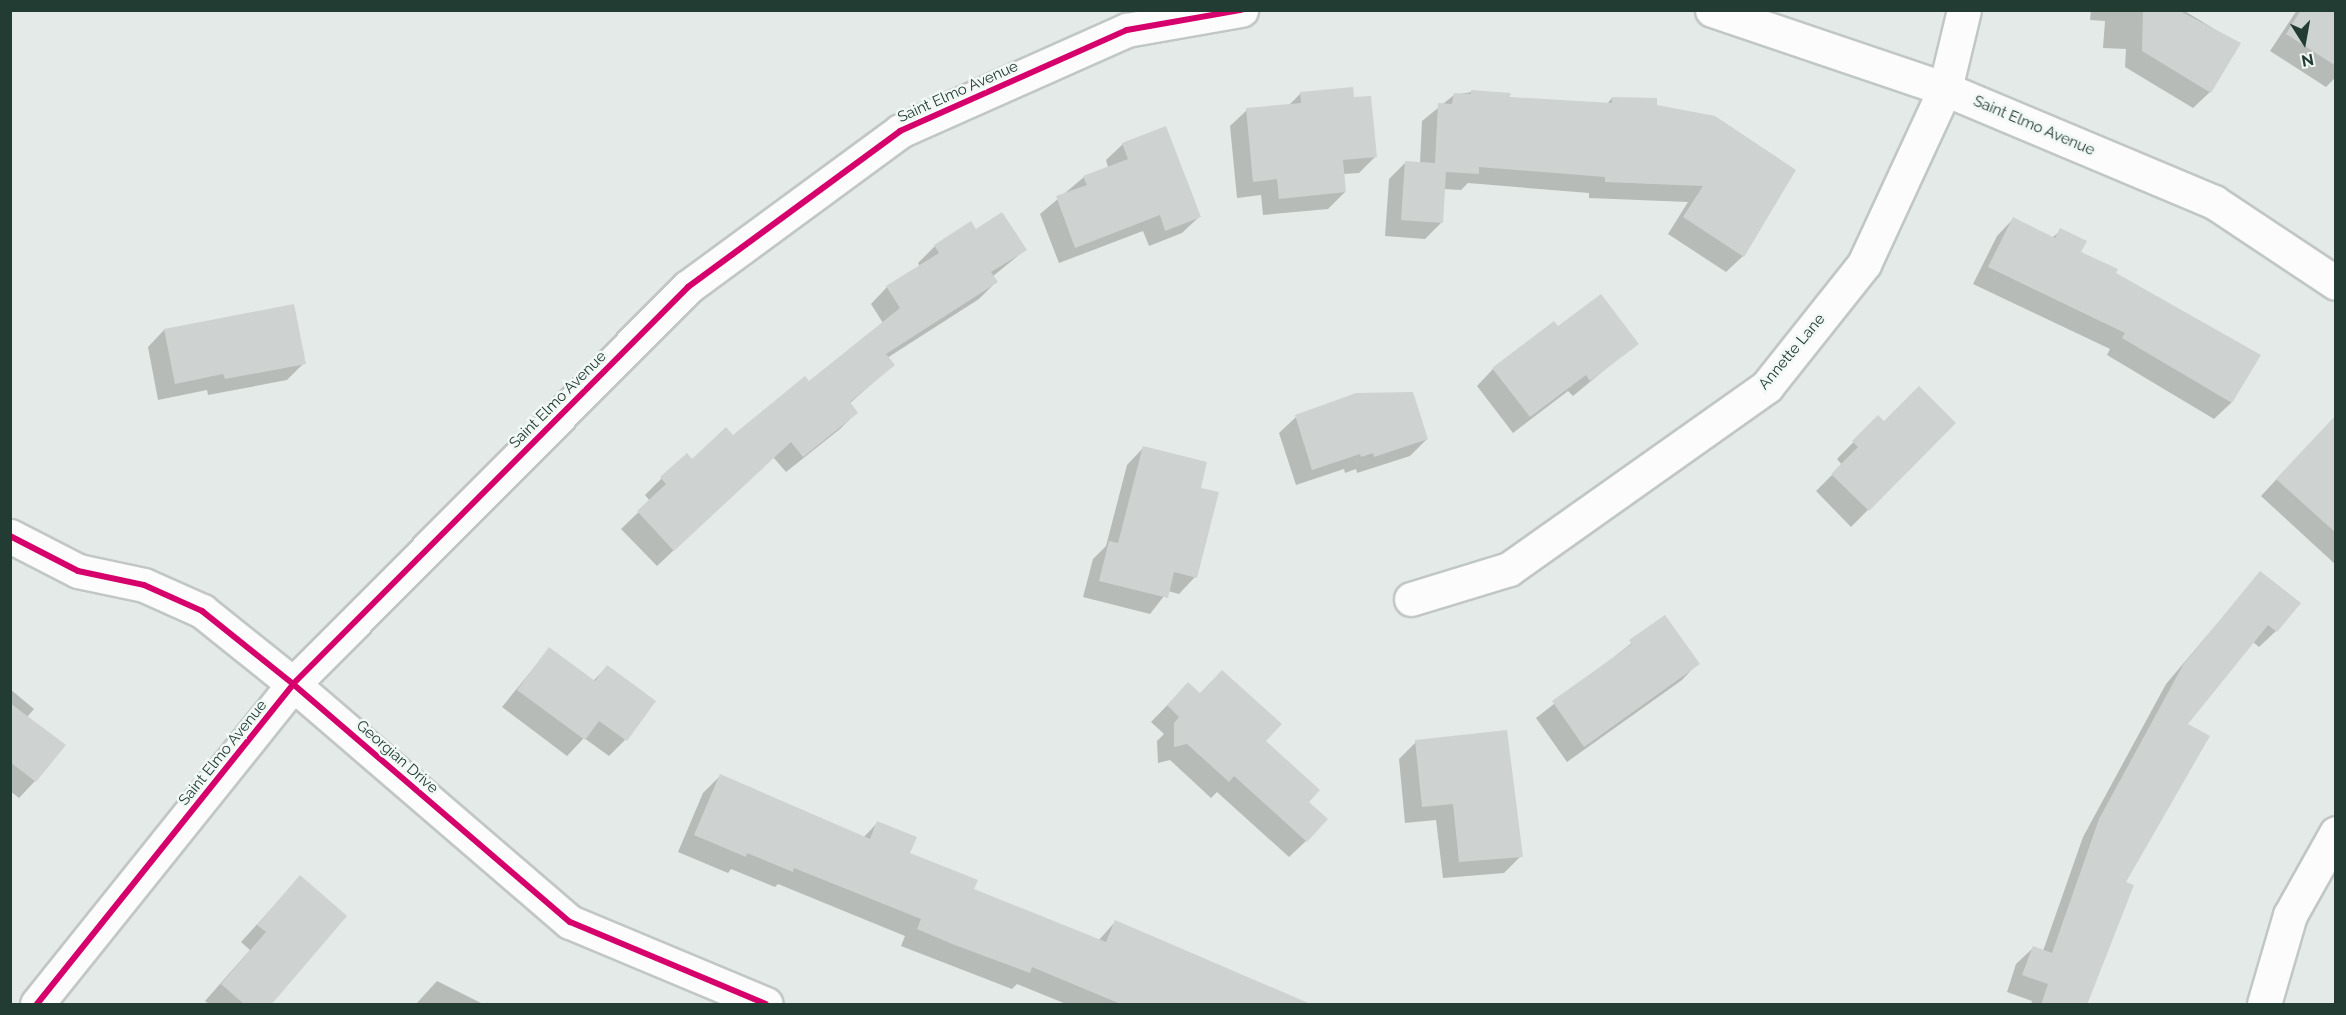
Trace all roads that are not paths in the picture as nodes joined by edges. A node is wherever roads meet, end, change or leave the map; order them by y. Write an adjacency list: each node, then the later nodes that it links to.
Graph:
1 (1241, 10): 8 (street, Saint Elmo Avenue)
2 (1712, 10): 4 (street, Saint Elmo Avenue)
3 (1964, 10): 4 (street, Annette Lane)
4 (1945, 89): 5 (street, Saint Elmo Avenue); 7 (street, Annette Lane)
5 (2336, 283)
6 (10, 536): 8 (street, Georgian Drive)
7 (1411, 599)
8 (293, 684): 10 (street, Saint Elmo Avenue); 11 (street, Georgian Drive)
9 (2336, 833): 12 (street)
10 (37, 1005)
11 (766, 1005)
12 (2265, 1005)

